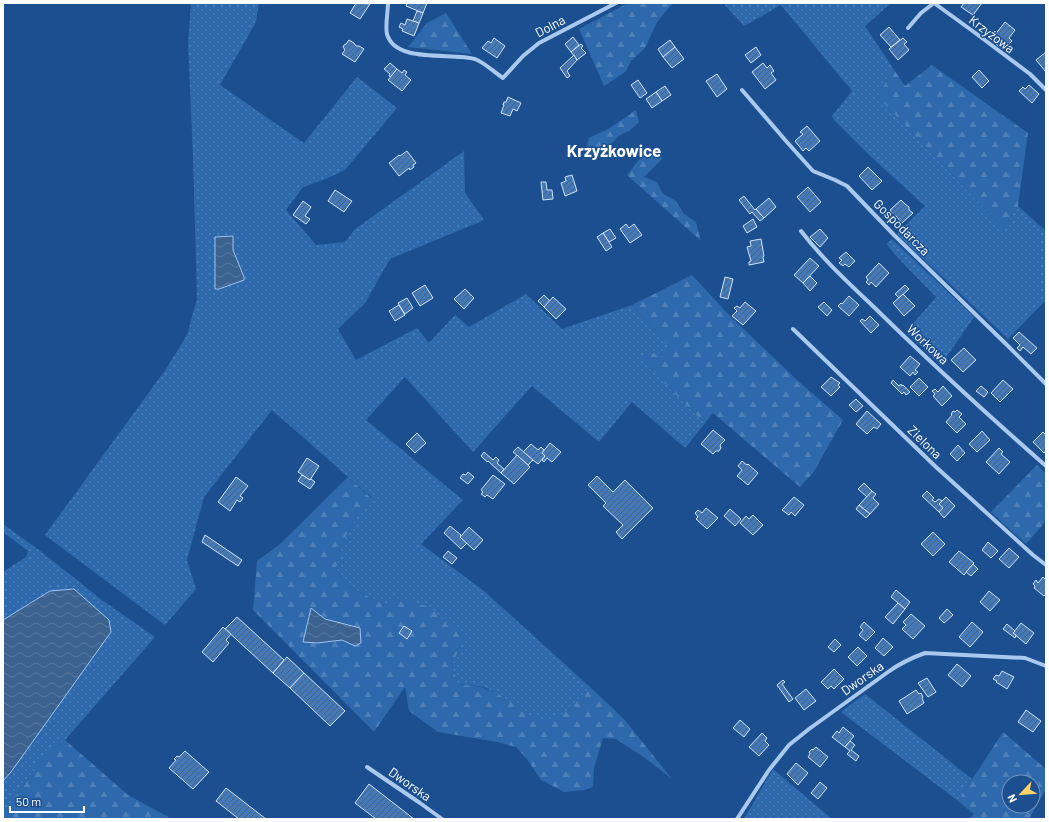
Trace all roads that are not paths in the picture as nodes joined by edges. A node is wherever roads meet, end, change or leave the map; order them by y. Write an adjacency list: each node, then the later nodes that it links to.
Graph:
1 (388, 3): 2 (street, Dolna)
2 (616, 3)
3 (908, 28): 5 (street, Krzyżowa)
4 (742, 90): 8 (street, Gospodarcza)
5 (1046, 90)
6 (801, 231): 9 (street, Workowa)
7 (793, 329): 10 (street, Zielona)
8 (1046, 384)
9 (1046, 466)
10 (1046, 565)
11 (1046, 666): 14 (street, Dworska)
12 (367, 767): 13 (street, Dworska)
13 (442, 819)
14 (737, 819)

